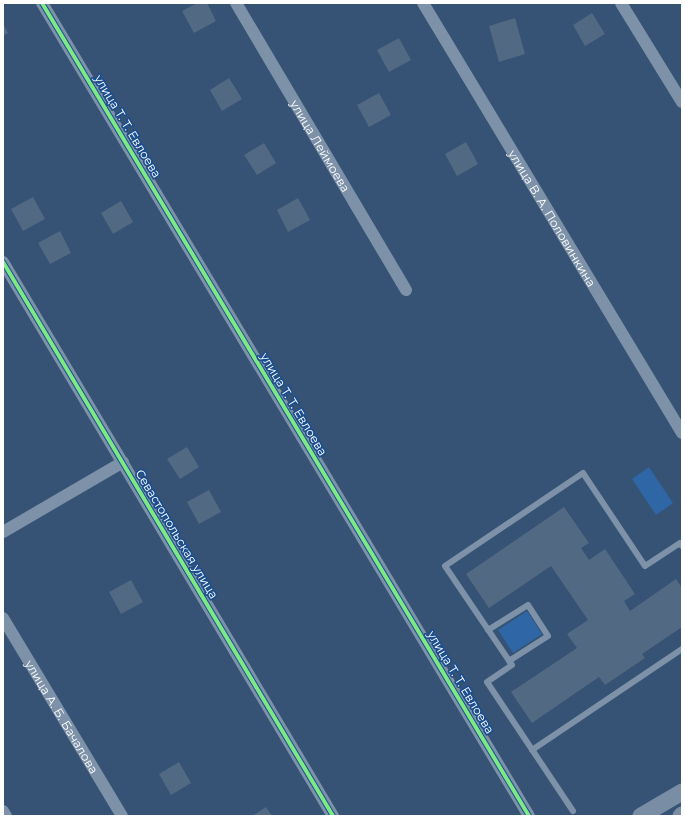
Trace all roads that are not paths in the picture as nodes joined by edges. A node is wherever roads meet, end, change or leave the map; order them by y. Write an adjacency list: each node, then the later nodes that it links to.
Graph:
1 (42, 3): 23 (street, улица Т. Т. Евлоева)
2 (236, 3): 7 (street, улица Леймоева)
3 (423, 3): 8 (street, улица В. А. Половинкина)
4 (621, 3): 5 (street)
5 (682, 102)
6 (3, 262): 9 (street, Севастопольская улица)
7 (406, 290)
8 (682, 433)
9 (123, 462): 10 (street); 22 (street, Севастопольская улица)
10 (3, 532)
11 (682, 546): 13 (lane)
12 (3, 618): 21 (street, улица А. Б. Бачалова)
13 (488, 630): 15 (lane); 15 (lane)
14 (682, 649): 16 (lane)
15 (509, 661): 16 (lane)
16 (532, 750): 19 (lane)
17 (682, 792): 24 (street)
18 (3, 811): 20 (street)
19 (573, 811)
20 (6, 816)
21 (122, 816)
22 (333, 816)
23 (529, 816)
24 (641, 816)

